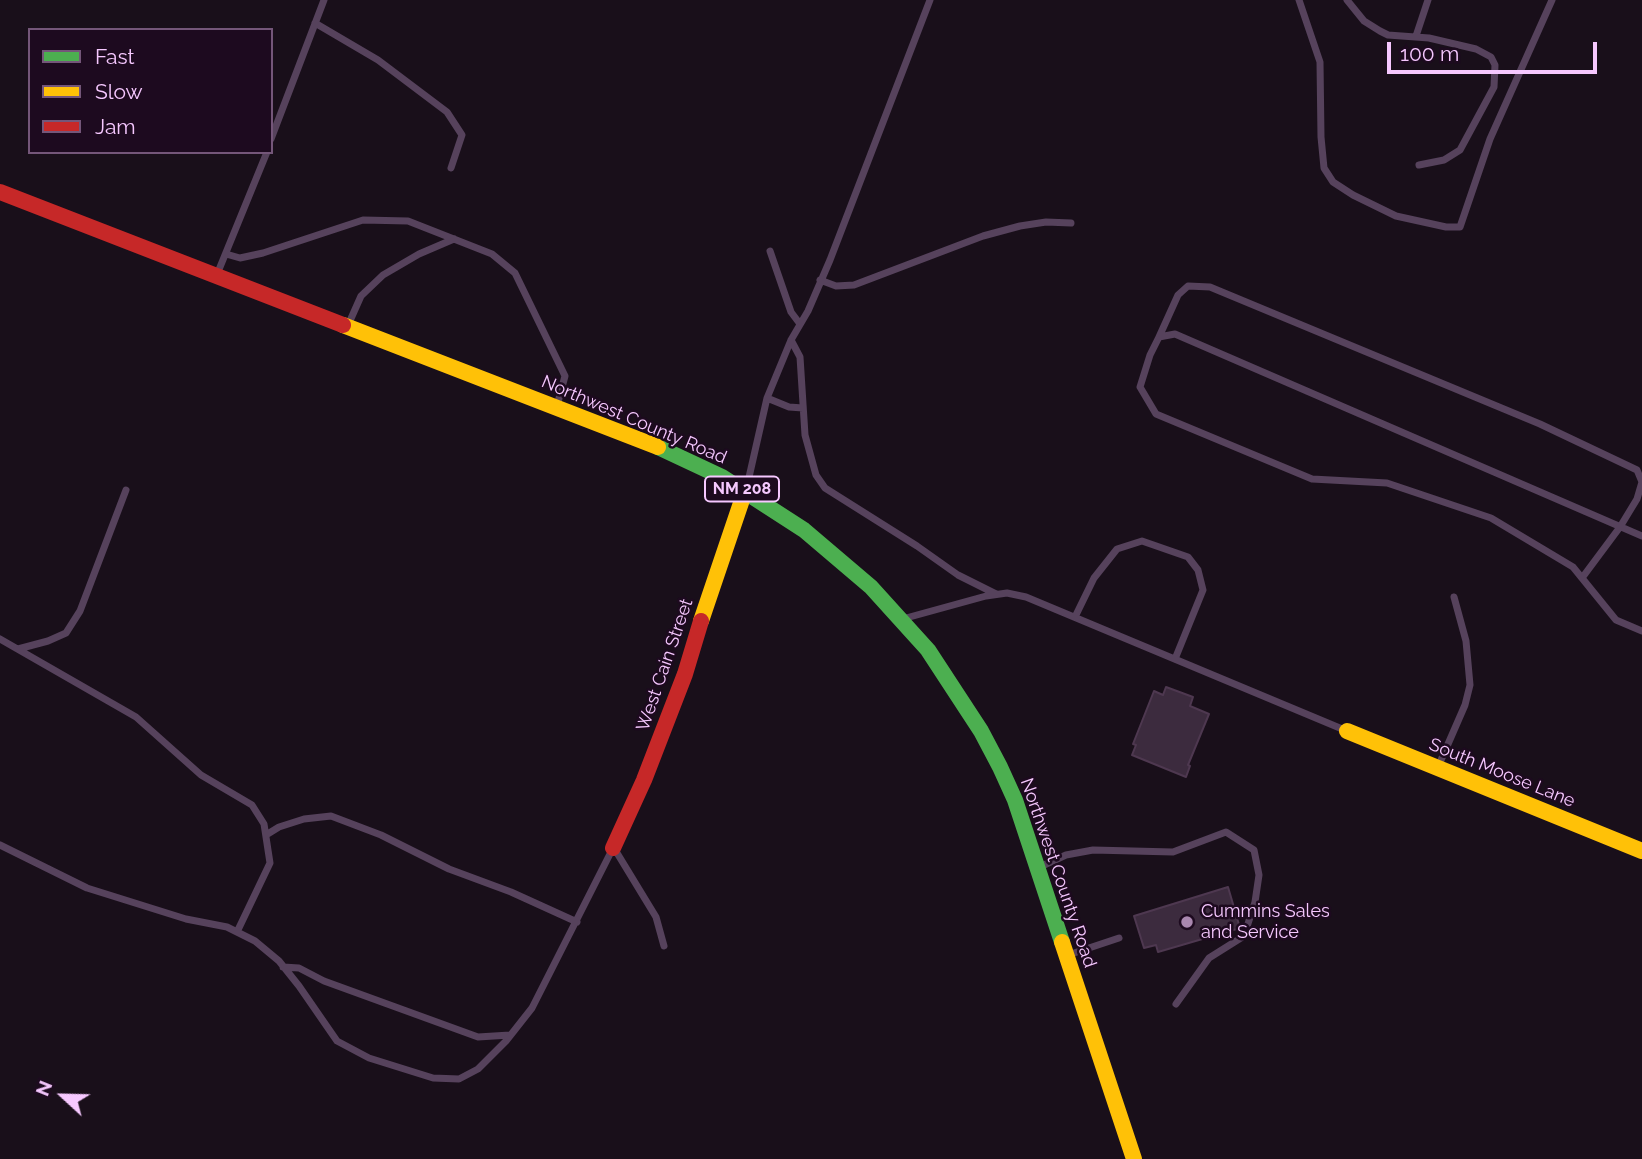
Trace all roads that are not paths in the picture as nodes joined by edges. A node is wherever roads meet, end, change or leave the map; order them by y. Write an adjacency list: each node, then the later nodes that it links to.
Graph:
1 (324, 0): 7 (lane)
2 (930, 0): 19 (lane)
3 (1299, 0): 6 (lane)
4 (1347, 0): 8 (lane)
5 (1428, 0): 8 (lane)
6 (1552, 0)
7 (315, 23): 9 (lane); 12 (lane)
8 (1416, 36): 11 (lane)
9 (273, 134)
10 (266, 154): 17 (lane)
11 (1419, 165)
12 (451, 168)
13 (0, 192): 18 (main road, Northwest County Road / NM 208)
14 (1071, 223): 19 (lane)
15 (454, 239): 17 (lane); 21 (lane); 25 (lane)
16 (769, 251): 20 (lane)
17 (226, 254): 18 (lane)
18 (216, 277): 21 (main road, Northwest County Road / NM 208)
19 (821, 280): 20 (lane)
20 (800, 324): 23 (lane)
21 (347, 327): 25 (main road, Northwest County Road / NM 208)
22 (1159, 337): 29 (lane); 29 (lane); 31 (lane)
23 (791, 340): 24 (lane); 26 (lane)
24 (767, 398): 26 (lane); 28 (lane)
25 (556, 407): 28 (main road, Northwest County Road / NM 208)
26 (803, 408): 32 (lane)
27 (126, 490): 40 (lane)
28 (746, 491): 35 (main road, Northwest County Road / NM 208); 46 (main road, West Cain Street)
29 (1620, 527): 30 (lane); 31 (lane)
30 (1642, 536)
31 (1582, 578): 36 (lane)
32 (996, 594): 34 (lane); 35 (lane)
33 (1454, 597): 43 (lane)
34 (1074, 617): 41 (lane); 41 (lane)
35 (901, 619): 48 (main road, Northwest County Road / NM 208)
36 (1642, 631)
37 (0, 639): 38 (lane)
38 (9, 644): 39 (lane); 40 (lane)
39 (0, 647)
40 (18, 649): 44 (lane)
41 (1175, 659): 42 (lane)
42 (1347, 731): 43 (main road, South Moose Lane)
43 (1437, 767): 47 (main road, South Moose Lane)
44 (266, 835): 49 (lane); 50 (lane)
45 (0, 845): 50 (lane)
46 (613, 848): 49 (lane); 52 (lane)
47 (1642, 851)
48 (1038, 867): 53 (main road, Northwest County Road / NM 208); 55 (lane)
49 (577, 922): 56 (lane)
50 (237, 932): 54 (lane)
51 (1119, 938): 53 (lane)
52 (664, 946)
53 (1067, 956): 57 (main road, Northwest County Road / NM 208)
54 (283, 967): 56 (lane); 56 (lane)
55 (1176, 1004)
56 (510, 1035)
57 (1134, 1159)

